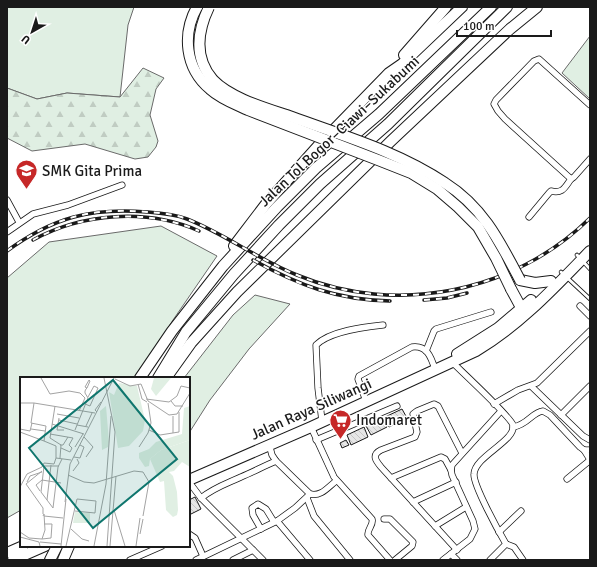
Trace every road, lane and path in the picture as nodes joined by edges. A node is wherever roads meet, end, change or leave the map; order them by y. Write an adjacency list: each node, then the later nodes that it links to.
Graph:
1 (197, 7): 25 (highway, bridge)
2 (209, 7): 23 (highway, bridge)
3 (446, 7): 8 (highway)
4 (462, 7): 8 (highway)
5 (491, 7): 20 (highway, Jalan Tol Bogor–Ciawi–Sukabumi)
6 (507, 7): 39 (highway, Jalan Tol Bogor–Ciawi–Sukabumi)
7 (537, 7): 40 (highway)
8 (389, 73): 20 (highway)
9 (590, 105): 11 (street)
10 (590, 159): 11 (street)
11 (572, 179): 14 (street)
12 (122, 185): 15 (street)
13 (7, 200): 15 (street)
14 (529, 217)
15 (19, 222): 16 (street)
16 (7, 232)
17 (590, 243): 19 (highway, Jalan Raya Siliwangi)
18 (590, 251): 19 (highway, Jalan Raya Siliwangi)
19 (580, 258): 21 (lane); 22 (highway, Jalan Raya Siliwangi)
20 (223, 266): 38 (highway, Jalan Tol Bogor–Ciawi–Sukabumi)
21 (590, 268)
22 (563, 274): 24 (highway, Jalan Raya Siliwangi); 26 (lane); 27 (highway, Jalan Raya Siliwangi)
23 (520, 280): 24 (highway); 27 (highway)
24 (551, 281): 27 (highway, Jalan Raya Siliwangi)
25 (513, 293): 30 (highway); 32 (highway)
26 (590, 299)
27 (533, 303): 30 (highway, Jalan Raya Siliwangi)
28 (580, 306): 31 (street)
29 (491, 312): 35 (street)
30 (523, 312): 32 (highway, Jalan Raya Siliwangi); 36 (highway, Jalan Raya Siliwangi)
31 (590, 316)
32 (508, 320): 36 (highway, Jalan Raya Siliwangi)
33 (383, 325): 48 (street)
34 (590, 331): 41 (street)
35 (426, 351): 37 (street); 43 (street)
36 (449, 362): 37 (highway, Jalan Raya Siliwangi); 44 (street)
37 (435, 369): 43 (highway, Jalan Raya Siliwangi)
38 (141, 377)
39 (159, 377)
40 (167, 377)
41 (531, 386): 44 (street); 47 (street)
42 (590, 386): 47 (street)
43 (366, 401): 48 (highway, Jalan Raya Siliwangi)
44 (494, 404): 46 (street)
45 (397, 406): 52 (street)
46 (502, 411): 50 (street); 55 (street)
47 (561, 415): 51 (street)
48 (322, 421): 49 (highway, Jalan Raya Siliwangi)
49 (310, 427): 52 (street); 53 (highway, Jalan Raya Siliwangi)
50 (513, 427): 54 (street); 73 (street)
51 (589, 439): 54 (street)
52 (316, 440): 61 (street)
53 (269, 444): 56 (street); 60 (highway, Jalan Raya Siliwangi)
54 (585, 450): 59 (street)
55 (462, 453): 57 (street); 58 (street)
56 (276, 461): 64 (street); 65 (street)
57 (451, 470): 58 (street); 63 (street)
58 (391, 478): 66 (street)
59 (567, 479)
60 (190, 481)
61 (336, 481): 64 (street); 96 (street)
62 (190, 482): 65 (street)
63 (456, 482): 66 (street); 67 (street)
64 (308, 496): 70 (street); 95 (street)
65 (201, 498): 75 (street)
66 (413, 502): 71 (street)
67 (466, 507): 71 (street); 83 (street)
68 (521, 511): 73 (street)
69 (384, 519): 97 (street)
70 (276, 522): 72 (street); 72 (street); 94 (street)
71 (435, 526): 83 (street)
72 (261, 529): 75 (street)
73 (499, 532): 76 (street)
74 (190, 535): 86 (street)
75 (241, 538): 82 (street); 86 (street)
76 (506, 544): 100 (street); 101 (street)
77 (40, 547): 81 (highway)
78 (56, 547): 88 (highway)
79 (68, 547): 89 (highway)
80 (160, 547): 90 (street)
81 (25, 550): 84 (highway); 87 (highway)
82 (253, 550): 92 (street); 93 (street)
83 (457, 550): 85 (street)
84 (7, 553)
85 (451, 554): 98 (street); 99 (street)
86 (203, 556): 91 (street)
87 (13, 560)
88 (50, 560)
89 (62, 560)
90 (130, 560)
91 (196, 560)
92 (233, 560)
93 (263, 560)
94 (310, 560)
95 (350, 560)
96 (390, 560)
97 (395, 560)
98 (443, 560)
99 (457, 560)
100 (490, 560)
101 (523, 560)

